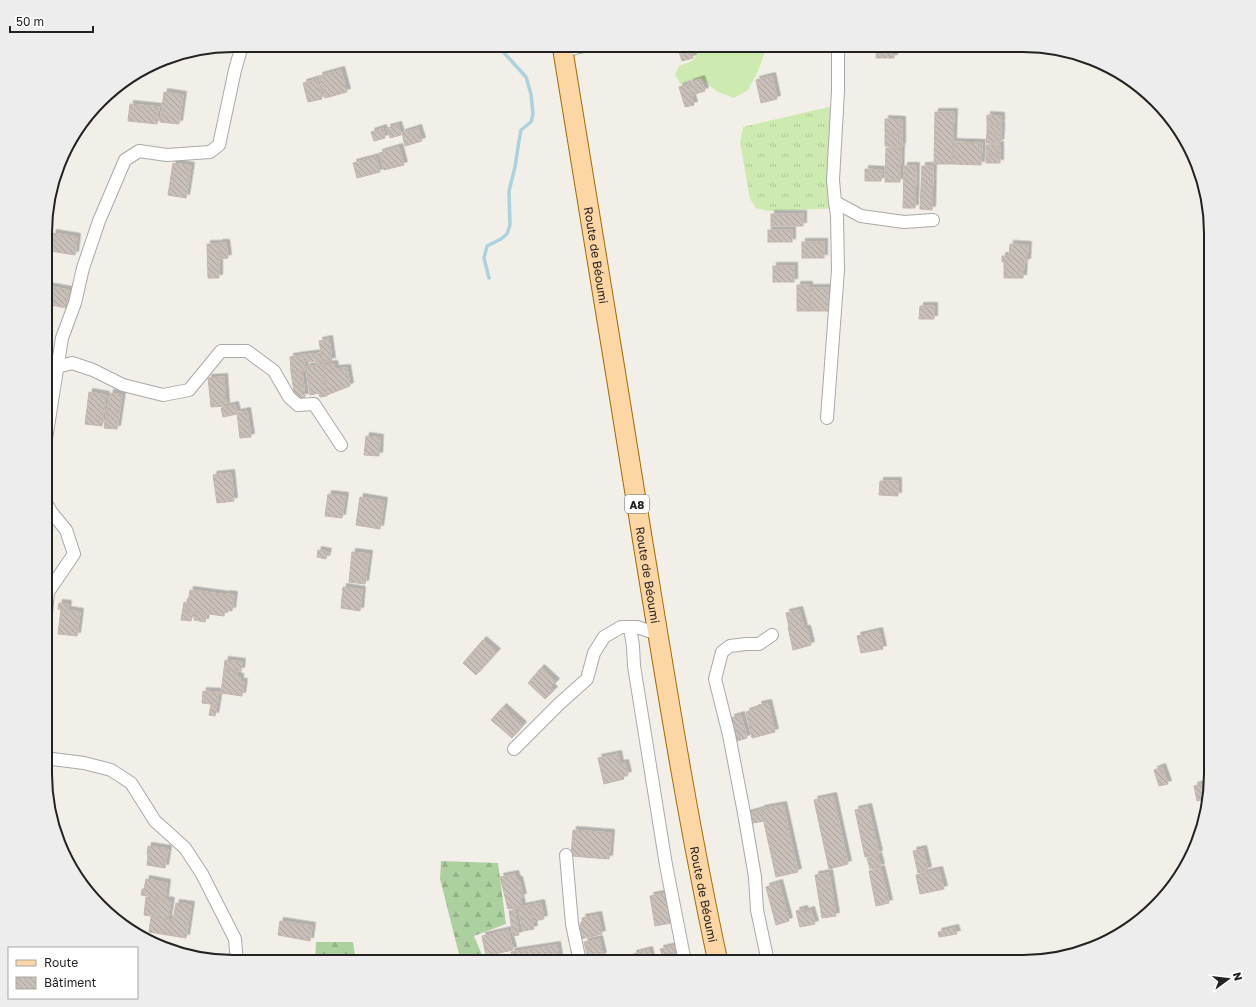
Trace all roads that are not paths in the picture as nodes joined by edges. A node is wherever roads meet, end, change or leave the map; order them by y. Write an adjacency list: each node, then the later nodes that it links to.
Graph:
1 (240, 52): 6 (street)
2 (564, 52): 13 (main road, Route de Béoumi / A8)
3 (838, 52): 4 (street)
4 (835, 202): 5 (street); 8 (street)
5 (933, 220)
6 (57, 367): 7 (street); 9 (street)
7 (52, 400)
8 (827, 418)
9 (341, 445)
10 (52, 514): 11 (street)
11 (52, 586)
12 (630, 627): 13 (street); 15 (street); 20 (street)
13 (658, 634): 21 (main road, Route de Béoumi / A8)
14 (772, 635): 22 (street)
15 (514, 748)
16 (52, 759): 18 (street)
17 (566, 855): 19 (street)
18 (236, 955)
19 (579, 955)
20 (684, 955)
21 (717, 955)
22 (767, 955)

